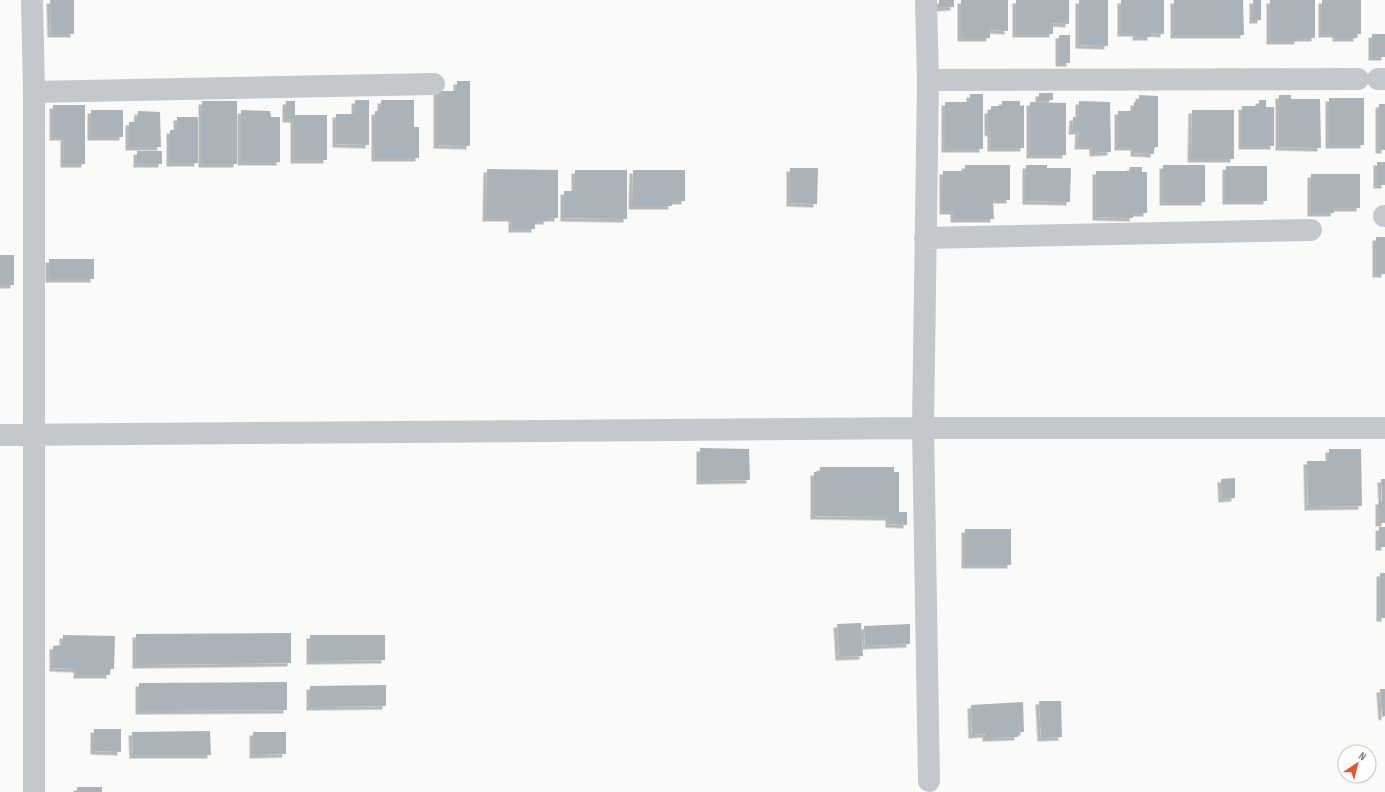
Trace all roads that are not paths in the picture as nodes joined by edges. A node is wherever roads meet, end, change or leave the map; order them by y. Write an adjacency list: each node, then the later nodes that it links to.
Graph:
1 (32, 0): 6 (street)
2 (926, 0): 4 (street)
3 (1374, 79): 4 (street)
4 (928, 80): 8 (street)
5 (434, 84): 6 (street)
6 (34, 92): 12 (street)
7 (1311, 230): 8 (street)
8 (925, 238): 9 (street)
9 (923, 428): 10 (street); 12 (street); 13 (street)
10 (1385, 428)
11 (0, 435): 12 (street)
12 (34, 435): 14 (street)
13 (929, 781)
14 (34, 792)

